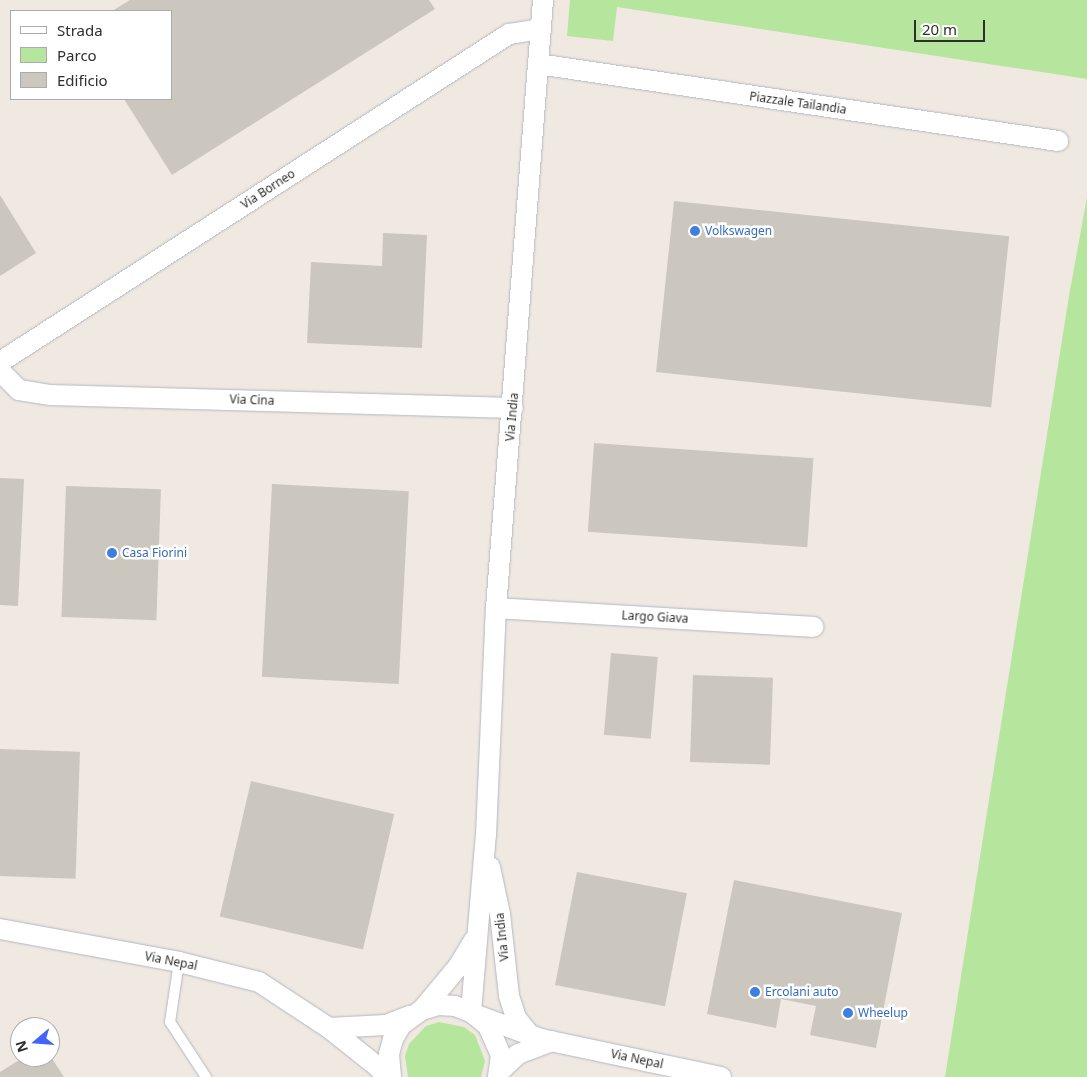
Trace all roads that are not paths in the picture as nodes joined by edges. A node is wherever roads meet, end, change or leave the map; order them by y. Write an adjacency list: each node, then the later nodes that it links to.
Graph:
1 (543, 0): 2 (street, Via India)
2 (541, 29): 3 (street, Via India); 5 (street, Via Borneo)
3 (538, 64): 4 (street, Piazzale Tailandia); 7 (street, Via India)
4 (1058, 141)
5 (0, 362)
6 (0, 371): 7 (street, Via Cina)
7 (512, 408): 8 (street, Via India)
8 (496, 608): 9 (street, Largo Giava); 10 (street, Via India)
9 (813, 627)
10 (486, 835): 12 (street, Via India); 17 (street, Via India)
11 (4, 935): 13 (street, Via Nepal)
12 (477, 936): 14 (street, Via India); 15 (street, Via India)
13 (179, 962): 16 (street, Via Nepal); 20 (lane)
14 (418, 1012): 15 (street, Via Nepal); 16 (street, Via Nepal); 22 (street)
15 (474, 1013): 17 (street, Via Nepal); 19 (street)
16 (329, 1028): 21 (street, Via Nepal)
17 (530, 1034): 18 (street, Via Nepal)
18 (552, 1041): 19 (street); 23 (street, Via Nepal)
19 (499, 1074)
20 (206, 1077)
21 (386, 1077)
22 (391, 1077)
23 (721, 1077)

